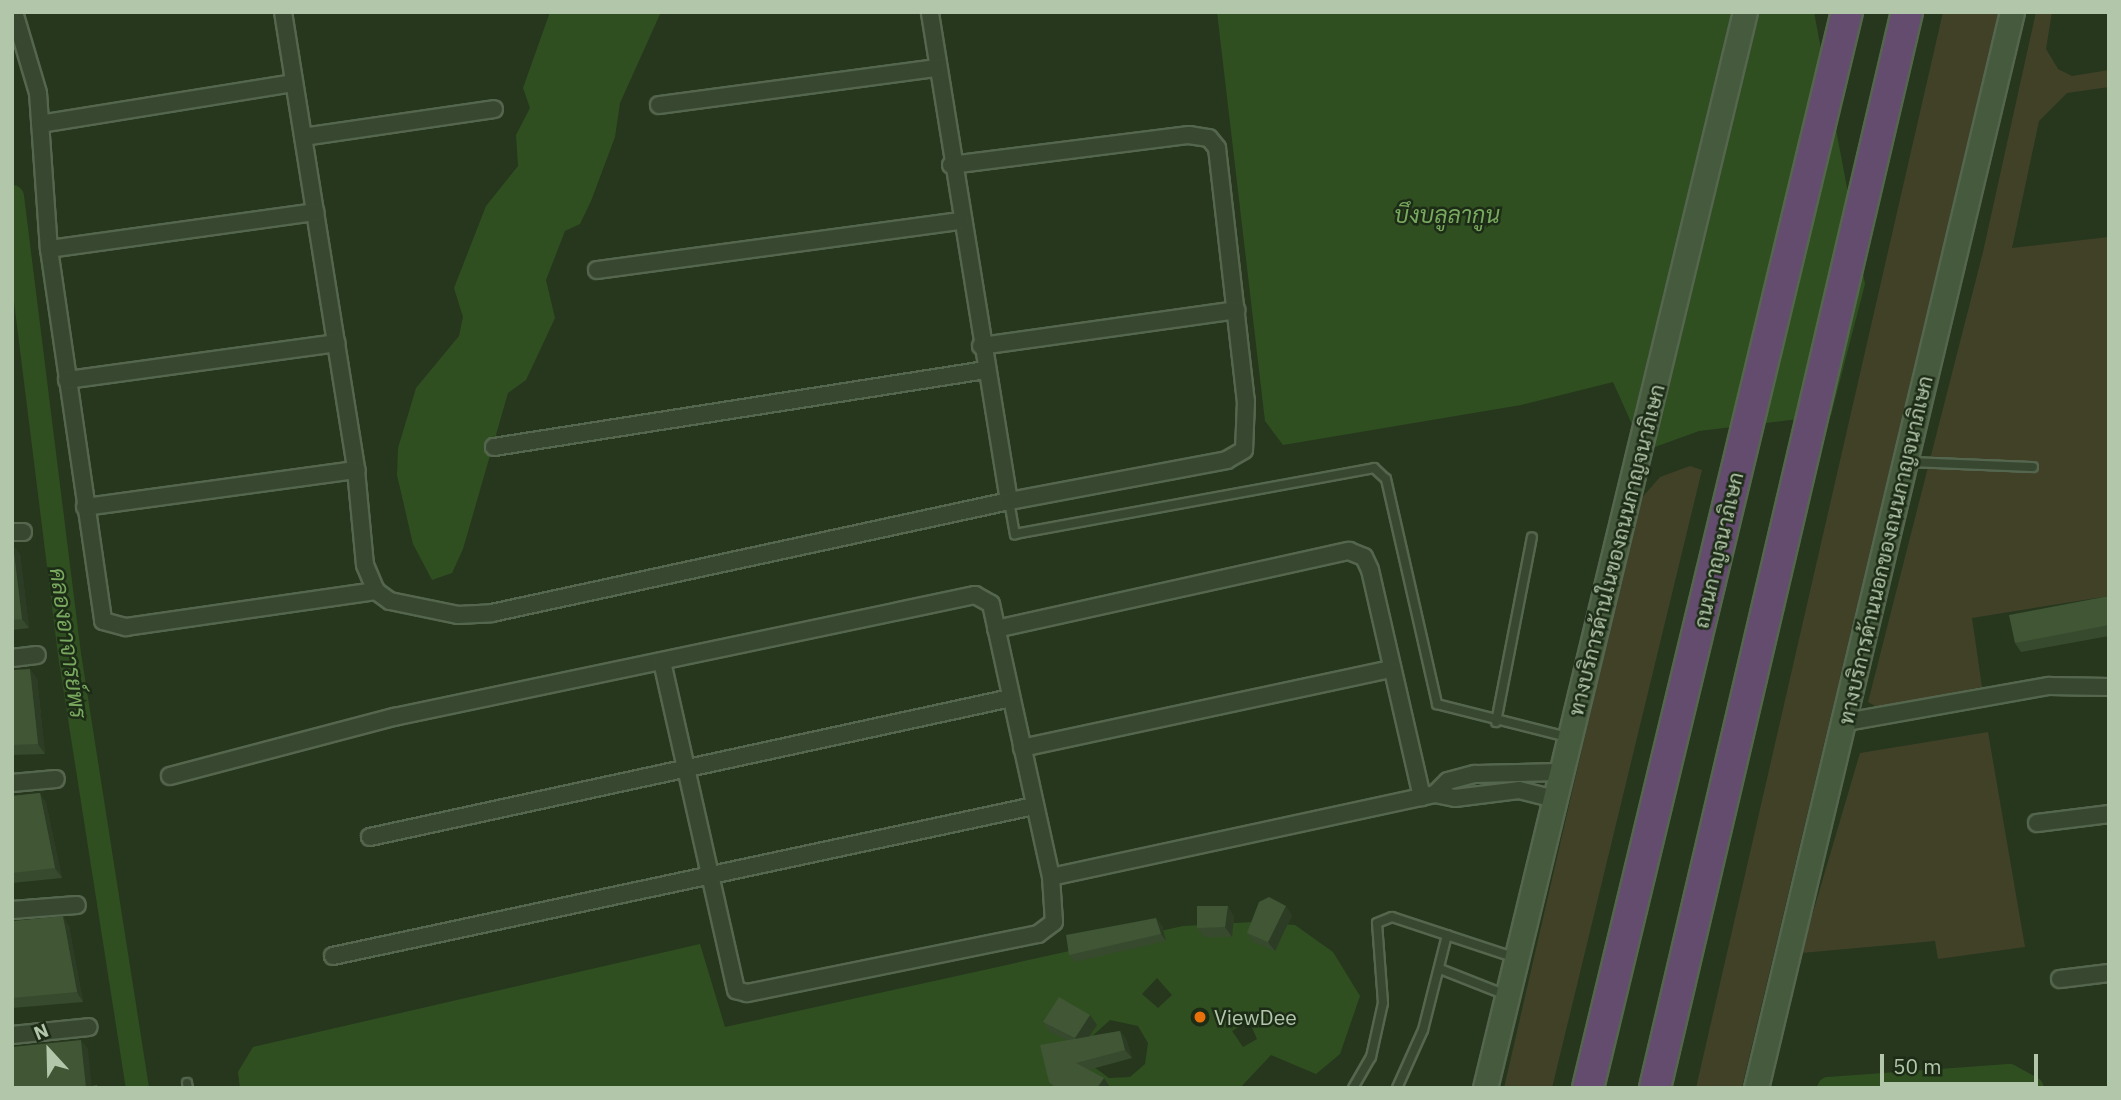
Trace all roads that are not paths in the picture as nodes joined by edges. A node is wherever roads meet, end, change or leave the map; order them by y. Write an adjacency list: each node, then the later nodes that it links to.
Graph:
1 (14, 12): 12 (street)
2 (283, 12): 9 (street)
3 (930, 12): 8 (street)
4 (1745, 12): 41 (main road, ทางบริการด้านในของถนนกาญจนาภิเษก)
5 (1847, 12): 71 (highway, ถนนกาญจนาภิเษก)
6 (1907, 12): 72 (highway)
7 (2012, 12): 25 (main road, ทางบริการด้านนอกของถนนกาญจนาภิเษก)
8 (937, 68): 10 (street); 14 (street)
9 (293, 83): 12 (street); 13 (street)
10 (659, 105)
11 (494, 109): 13 (street)
12 (40, 124): 17 (street)
13 (303, 137): 15 (street)
14 (951, 165): 16 (street); 19 (street)
15 (315, 212): 17 (street); 20 (street)
16 (960, 221): 18 (street); 21 (street)
17 (49, 249): 23 (street)
18 (597, 270)
19 (1236, 310): 21 (street); 28 (street)
20 (336, 343): 23 (street); 27 (street)
21 (981, 346): 22 (street)
22 (985, 370): 24 (street); 28 (street)
23 (67, 380): 29 (street)
24 (494, 447)
25 (1906, 461): 26 (lane); 40 (main road, ทางบริการด้านนอกของถนนกาญจนาภิเษก)
26 (2032, 467)
27 (356, 470): 29 (street); 31 (street)
28 (1009, 501): 31 (street); 39 (lane)
29 (85, 507): 31 (street)
30 (1532, 537): 39 (lane)
31 (376, 591)
32 (996, 629): 35 (street); 36 (street); 38 (street)
33 (37, 655): 34 (street)
34 (12, 657)
35 (662, 661): 43 (street); 45 (street)
36 (1389, 669): 42 (street); 48 (street)
37 (2109, 687): 40 (street)
38 (1011, 698): 42 (street); 43 (street)
39 (1496, 722): 41 (lane)
40 (1846, 722): 67 (main road, ทางบริการด้านนอกของถนนกาญจนาภิเษก)
41 (1570, 737): 44 (main road, ทางบริการด้านในของถนนกาญจนาภิเษก)
42 (1022, 748): 50 (street)
43 (684, 768): 53 (street); 54 (street)
44 (1561, 772): 48 (street); 49 (main road, ทางบริการด้านในของถนนกาญจนาภิเษก)
45 (170, 776)
46 (56, 779): 47 (street)
47 (12, 783)
48 (1429, 796): 49 (street); 55 (street)
49 (1555, 799): 60 (main road, ทางบริการด้านในของถนนกาญจนาภิเษก)
50 (1034, 806): 54 (street); 55 (street)
51 (2109, 814): 52 (street)
52 (2037, 823)
53 (370, 837)
54 (707, 875): 55 (street); 59 (street)
55 (1051, 877)
56 (77, 905): 57 (street)
57 (12, 910)
58 (1447, 935): 60 (lane); 61 (lane); 68 (lane)
59 (333, 956)
60 (1515, 957): 64 (main road, ทางบริการด้านในของถนนกาญจนาภิเษก)
61 (1440, 969): 64 (lane); 69 (lane)
62 (2109, 973): 63 (street)
63 (2060, 979)
64 (1506, 995): 70 (main road, ทางบริการด้านในของถนนกาญจนาภิเษก)
65 (89, 1027): 66 (street)
66 (12, 1035)
67 (1758, 1078)
68 (1353, 1088)
69 (1397, 1088)
70 (1485, 1088)
71 (1588, 1088)
72 (1655, 1088)

